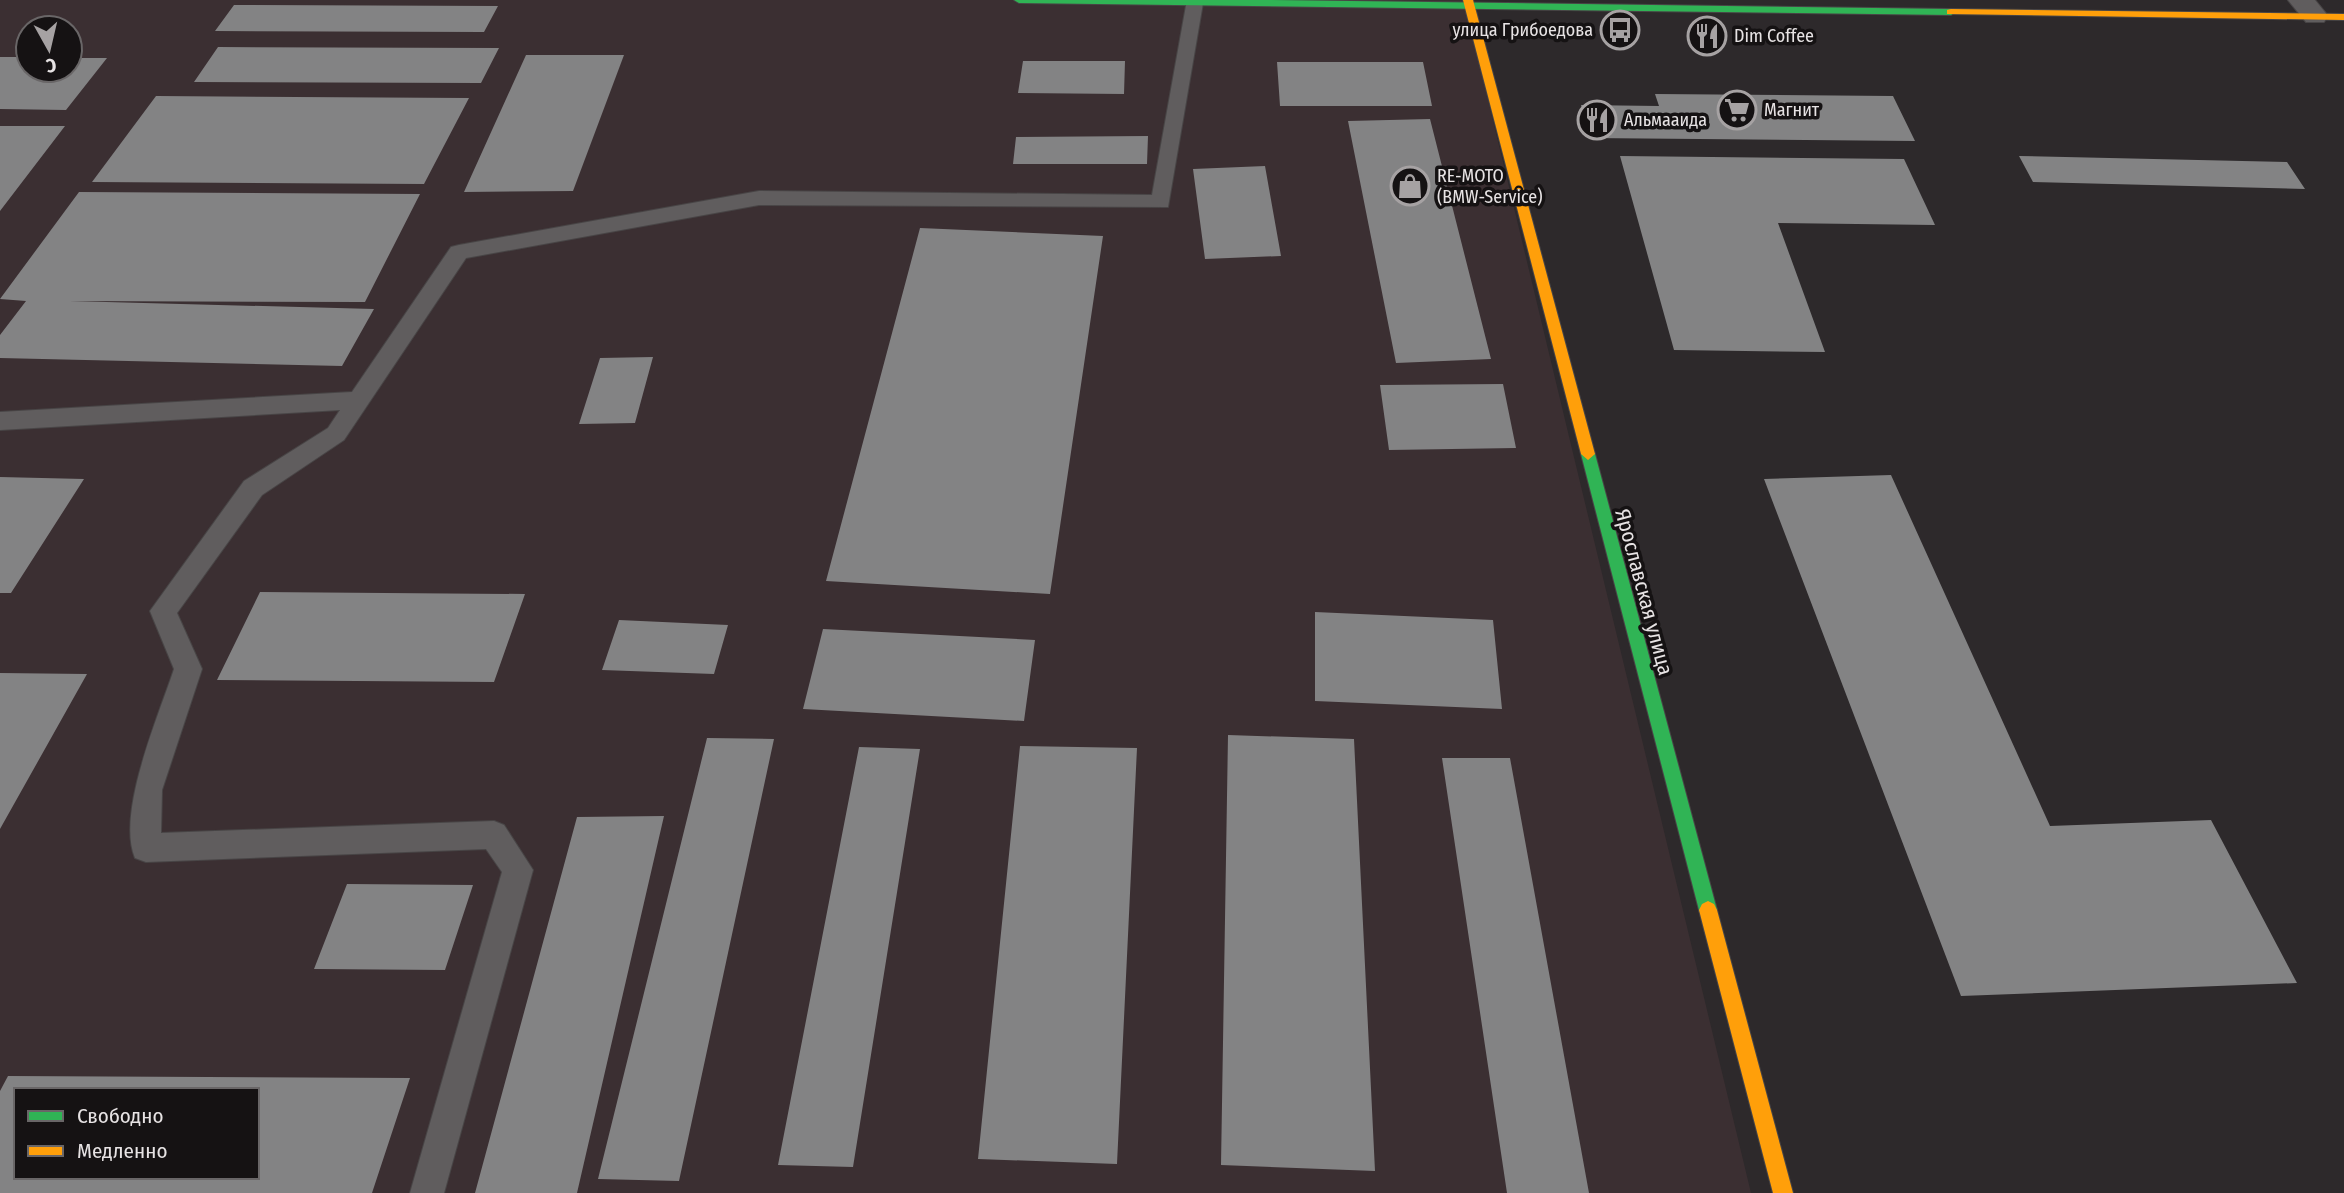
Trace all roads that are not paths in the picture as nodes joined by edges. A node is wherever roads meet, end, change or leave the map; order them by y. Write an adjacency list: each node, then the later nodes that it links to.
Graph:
1 (1019, 0): 2 (street)
2 (1194, 3): 3 (street); 6 (lane)
3 (1469, 4): 4 (street); 9 (street, Ярославская улица)
4 (2308, 8): 5 (street)
5 (2344, 17)
6 (359, 400): 7 (lane); 8 (lane)
7 (0, 421)
8 (426, 1193)
9 (1783, 1193)

